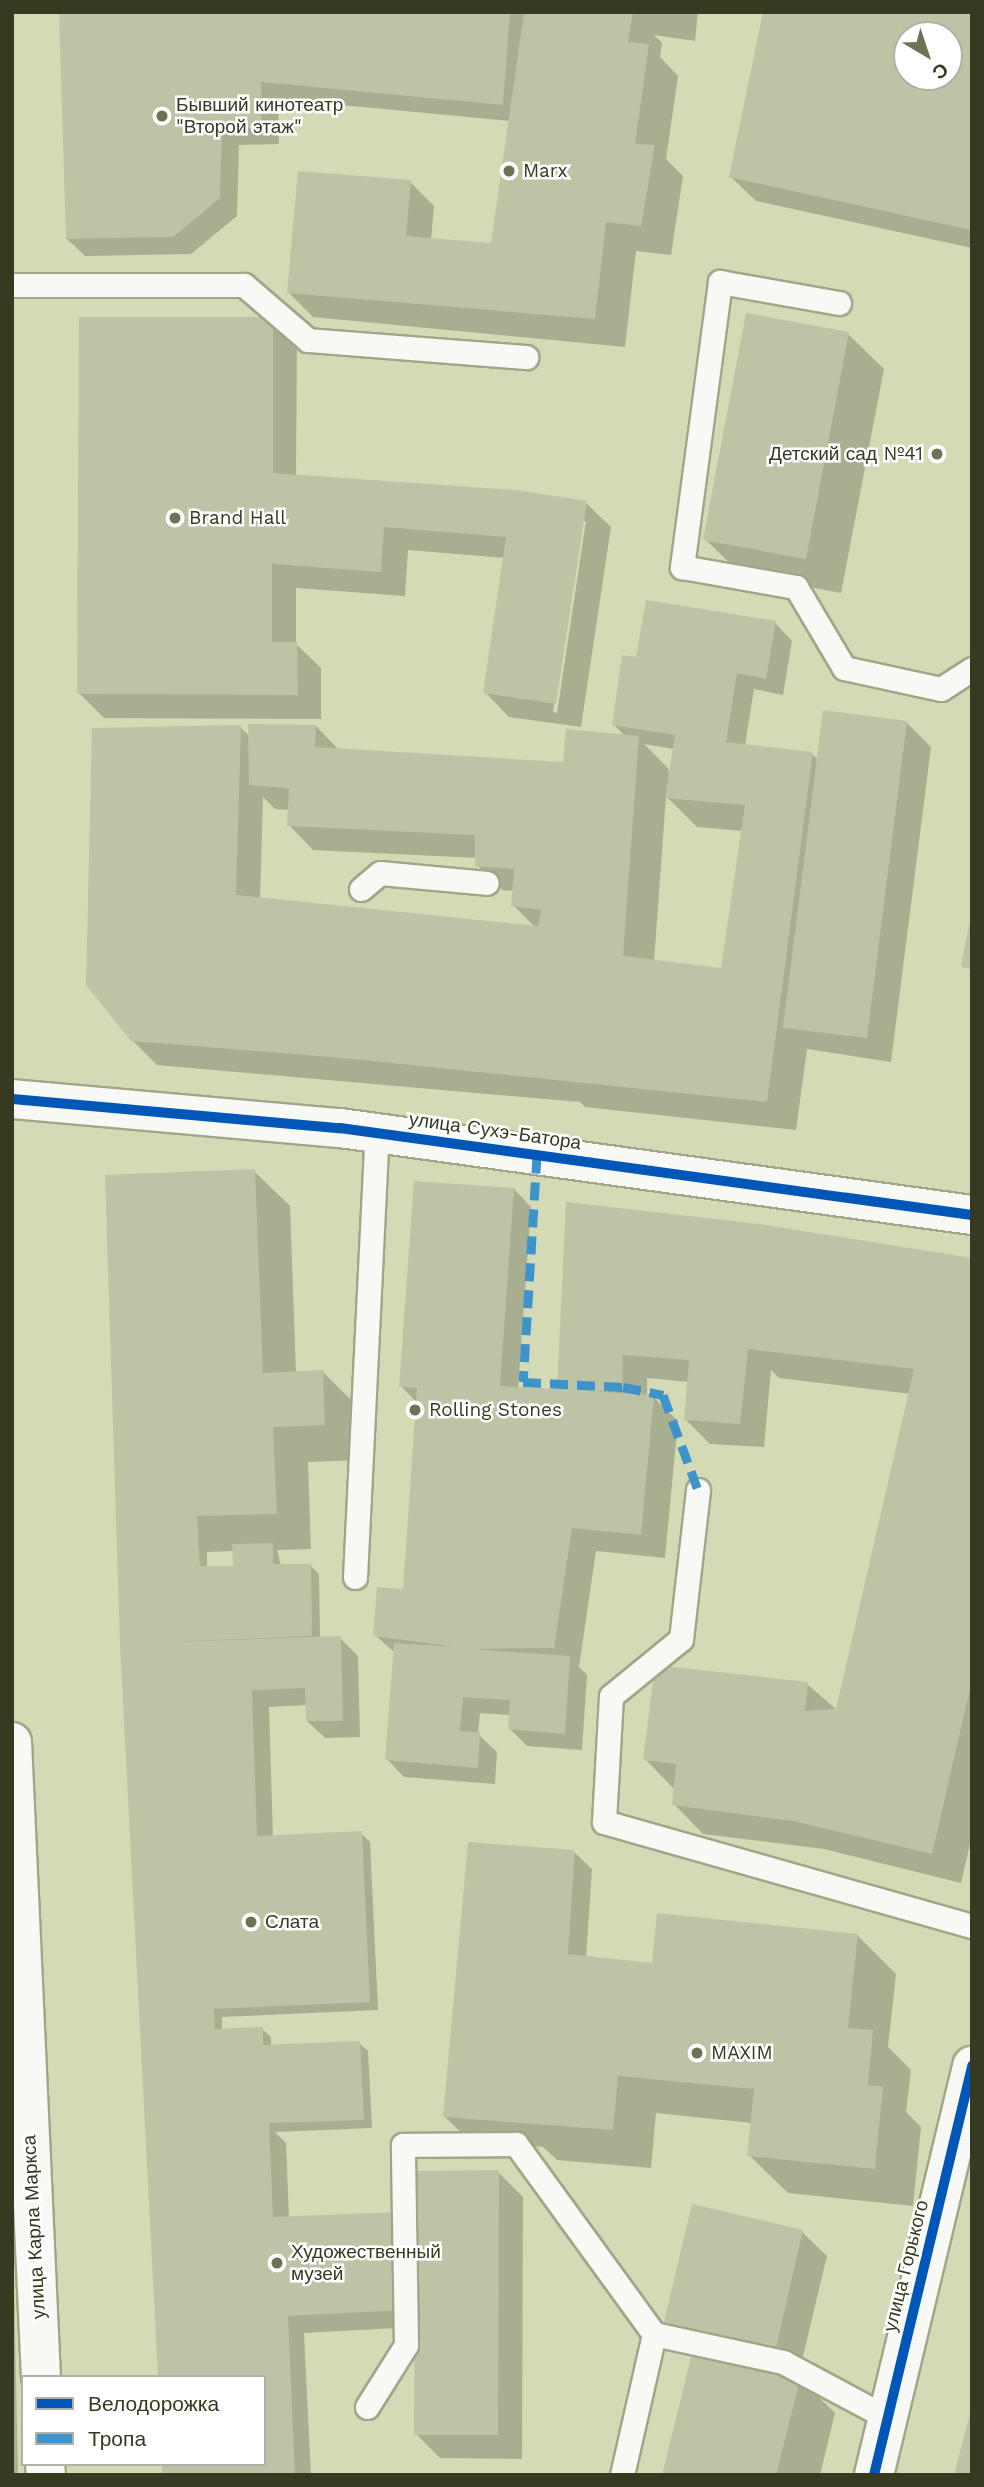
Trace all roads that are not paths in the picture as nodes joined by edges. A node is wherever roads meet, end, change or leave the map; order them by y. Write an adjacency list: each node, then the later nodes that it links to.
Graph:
1 (12, 285): 3 (lane)
2 (839, 303): 4 (lane)
3 (526, 357)
4 (972, 669)
5 (487, 883): 6 (lane)
6 (361, 889)
7 (12, 1099): 8 (street, улица Сухэ-Батора)
8 (377, 1133): 9 (street, улица Сухэ-Батора); 11 (lane)
9 (972, 1215)
10 (698, 1490): 13 (lane)
11 (355, 1577)
12 (12, 1742): 17 (street, улица Карла Маркса)
13 (972, 1926)
14 (972, 2066): 15 (street, улица Горького)
15 (967, 2111): 19 (street, улица Горького)
16 (654, 2334): 18 (lane); 19 (lane); 20 (lane)
17 (41, 2375)
18 (367, 2407)
19 (888, 2418): 21 (street, улица Горького)
20 (622, 2475)
21 (874, 2475)

